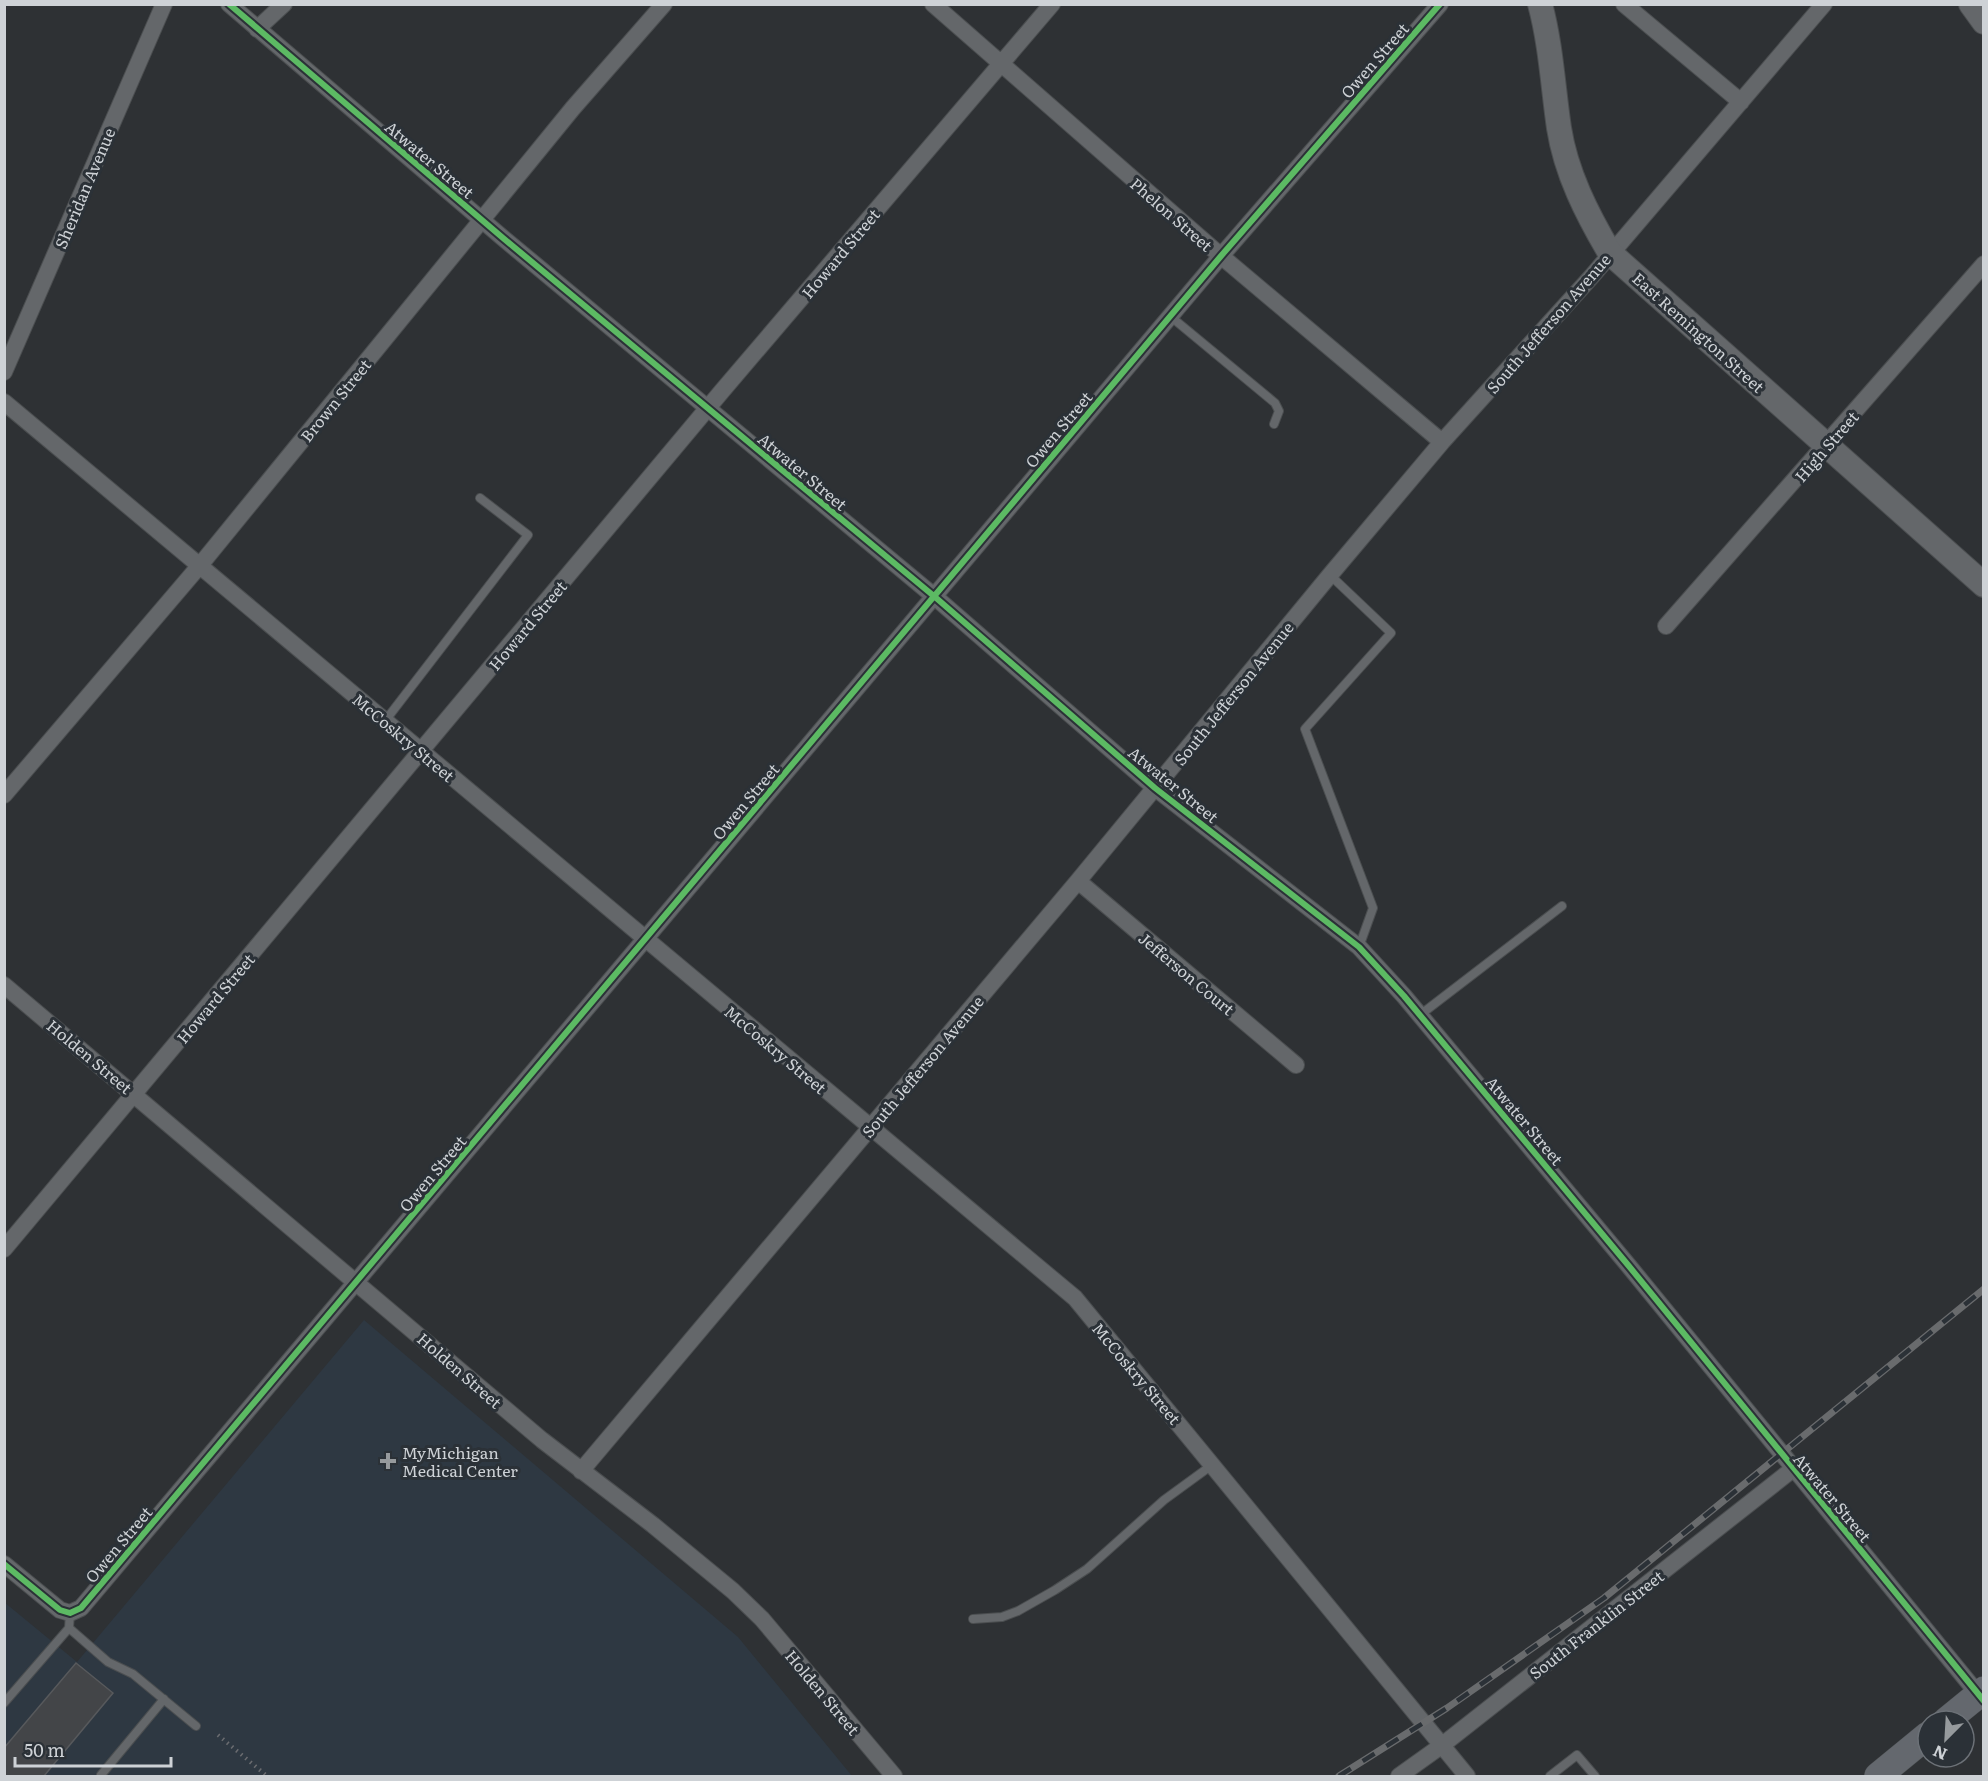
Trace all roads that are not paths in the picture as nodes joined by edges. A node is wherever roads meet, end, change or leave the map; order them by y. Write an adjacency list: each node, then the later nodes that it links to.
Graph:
1 (164, 4): 21 (street, Sheridan Avenue)
2 (229, 4): 13 (street, Atwater Street)
3 (284, 4): 13 (street)
4 (664, 4): 16 (street, Brown Street)
5 (933, 4): 14 (street, Phelon Street)
6 (1052, 4): 14 (street, Howard Street)
7 (1440, 4): 18 (street, Owen Street)
8 (1540, 4): 17 (main road, East Remington Street)
9 (1624, 4): 15 (street)
10 (1824, 4): 15 (street, South Jefferson Avenue)
11 (1971, 4): 12 (main road)
12 (1983, 22)
13 (257, 29): 16 (street, Atwater Street)
14 (1002, 64): 18 (street, Phelon Street); 23 (street, Howard Street)
15 (1741, 102): 17 (street, South Jefferson Avenue)
16 (482, 221): 23 (street, Atwater Street); 28 (street, Brown Street)
17 (1610, 253): 25 (street, South Jefferson Avenue); 26 (main road, East Remington Street)
18 (1221, 256): 20 (street, Owen Street); 25 (street, Phelon Street)
19 (1983, 264): 26 (street, High Street)
20 (1170, 316): 24 (lane); 31 (street, Owen Street)
21 (4, 372)
22 (4, 402): 28 (street, McCoskry Street)
23 (707, 409): 31 (street, Atwater Street); 34 (street, Howard Street)
24 (1274, 424)
25 (1442, 442): 29 (street, South Jefferson Avenue)
26 (1827, 446): 30 (main road, East Remington Street); 32 (street, High Street)
27 (480, 498): 33 (lane)
28 (201, 564): 33 (street, McCoskry Street); 36 (street, Brown Street)
29 (1330, 575): 35 (street, South Jefferson Avenue); 40 (lane)
30 (1983, 585)
31 (935, 597): 35 (street, Atwater Street); 39 (street, Owen Street)
32 (1666, 626)
33 (385, 721): 34 (street, McCoskry Street)
34 (421, 752): 39 (street, McCoskry Street); 44 (street, Howard Street)
35 (1155, 788): 37 (street, South Jefferson Avenue); 40 (street, Atwater Street)
36 (4, 795)
37 (1078, 880): 43 (street, Jefferson Court); 45 (street, South Jefferson Avenue)
38 (1562, 906): 42 (lane)
39 (646, 940): 45 (street, McCoskry Street); 47 (street, Owen Street)
40 (1359, 947): 42 (street, Atwater Street)
41 (4, 985): 44 (street, Holden Street)
42 (1420, 1016): 49 (street, Atwater Street)
43 (1296, 1065)
44 (136, 1094): 46 (street, Howard Street); 47 (street, Holden Street)
45 (870, 1128): 48 (street, McCoskry Street); 50 (street, South Jefferson Avenue)
46 (4, 1249)
47 (357, 1282): 50 (street, Holden Street); 53 (street, Owen Street)
48 (1212, 1465): 52 (lane); 60 (street, McCoskry Street)
49 (1793, 1469): 54 (street, Atwater Street); 60 (street, South Franklin Street)
50 (581, 1471): 62 (street, Holden Street)
51 (4, 1564): 53 (street)
52 (973, 1619)
53 (69, 1620): 55 (lane); 56 (lane)
54 (1982, 1695): 57 (main road)
55 (164, 1700): 58 (lane); 61 (lane)
56 (4, 1703)
57 (1963, 1709)
58 (196, 1726)
59 (1916, 1745): 67 (main road)
60 (1441, 1746): 63 (street, South Franklin Street); 64 (street, McCoskry Street)
61 (101, 1775)
62 (894, 1776)
63 (1399, 1776)
64 (1467, 1776)
65 (1550, 1776): 66 (lane)
66 (1595, 1776)
67 (1878, 1776)

